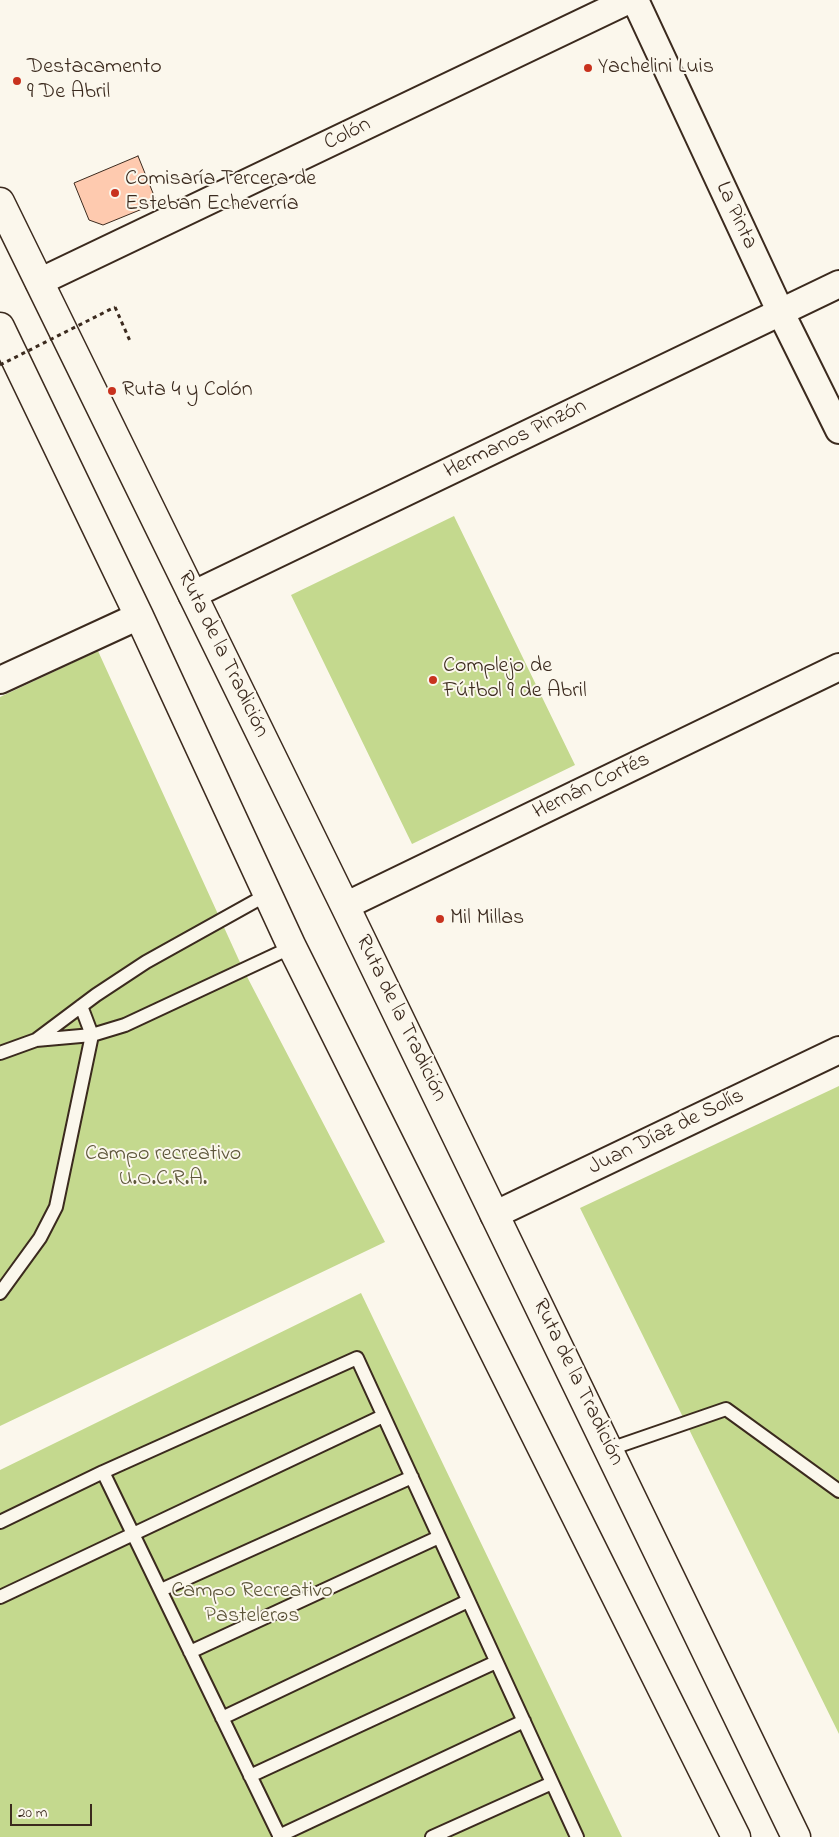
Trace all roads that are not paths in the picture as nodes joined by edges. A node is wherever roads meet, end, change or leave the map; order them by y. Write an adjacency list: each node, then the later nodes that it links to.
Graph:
1 (629, 0): 4 (street, Colón)
2 (635, 0): 6 (street, La Pinta)
3 (0, 202): 4 (main road, Ruta de la Tradición)
4 (39, 282): 9 (main road, Ruta de la Tradición)
5 (839, 284): 6 (street, Hermanos Pinzón)
6 (781, 313): 8 (street, La Pinta); 9 (street, Hermanos Pinzón)
7 (0, 327): 10 (main road)
8 (839, 430)
9 (192, 595): 14 (main road, Ruta de la Tradición)
10 (139, 616): 12 (street); 13 (main road)
11 (839, 667): 14 (street, Hernán Cortés)
12 (0, 680)
13 (268, 894): 15 (main road); 16 (lane)
14 (345, 906): 21 (main road, Ruta de la Tradición)
15 (292, 947): 17 (lane); 43 (main road)
16 (81, 1006): 17 (lane); 18 (lane)
17 (92, 1035): 18 (lane); 22 (lane)
18 (36, 1040): 20 (lane)
19 (839, 1050): 21 (street, Juan Díaz de Solís)
20 (0, 1053)
21 (494, 1215): 24 (main road, Ruta de la Tradición)
22 (0, 1292)
23 (383, 1416): 25 (lane); 26 (lane); 29 (lane)
24 (610, 1449): 27 (lane); 44 (main road, Ruta de la Tradición)
25 (103, 1472): 28 (lane); 29 (lane)
26 (412, 1477): 30 (lane); 31 (lane)
27 (839, 1491)
28 (0, 1522)
29 (134, 1534): 31 (lane); 32 (lane)
30 (439, 1537): 33 (lane); 34 (lane)
31 (161, 1590): 34 (lane)
32 (0, 1597)
33 (468, 1601): 35 (lane); 36 (lane)
34 (190, 1652): 36 (lane)
35 (496, 1662): 37 (lane); 38 (lane)
36 (222, 1718): 38 (lane)
37 (524, 1721): 39 (lane); 40 (lane)
38 (250, 1776): 40 (lane)
39 (552, 1783): 41 (lane); 42 (lane)
40 (280, 1836)
41 (432, 1837)
42 (577, 1837)
43 (736, 1837)
44 (796, 1837)

